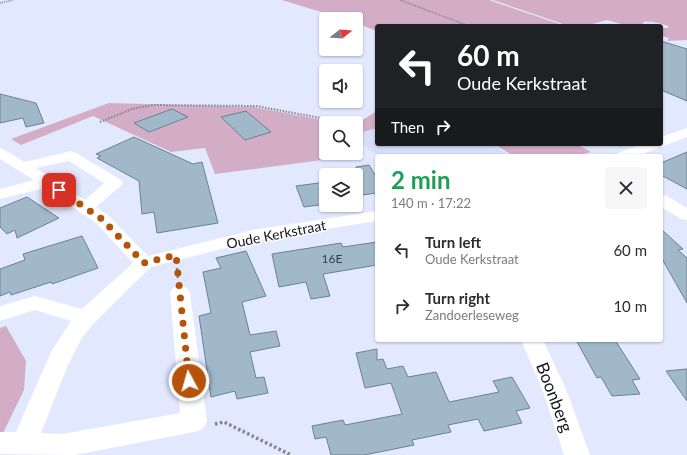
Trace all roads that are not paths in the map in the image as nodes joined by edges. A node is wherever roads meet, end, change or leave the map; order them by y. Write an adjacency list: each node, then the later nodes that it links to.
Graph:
1 (687, 132): 2 (street)
2 (663, 141)
3 (650, 146): 5 (street)
4 (0, 153): 6 (street)
5 (628, 154)
6 (22, 167): 7 (street); 10 (street)
7 (46, 181): 8 (street); 10 (street)
8 (0, 194)
9 (663, 201): 11 (street)
10 (85, 208): 13 (street)
11 (687, 215)
12 (375, 216): 13 (street, Oude Kerkstraat)
13 (144, 263): 16 (street, Oude Kerkstraat)
14 (180, 293): 18 (street, Oude Kerkstraat)
15 (0, 314): 16 (street)
16 (86, 318): 18 (street, Oude Kerkstraat)
17 (533, 342): 19 (street, Boonberg)
18 (14, 447)
19 (577, 455)

